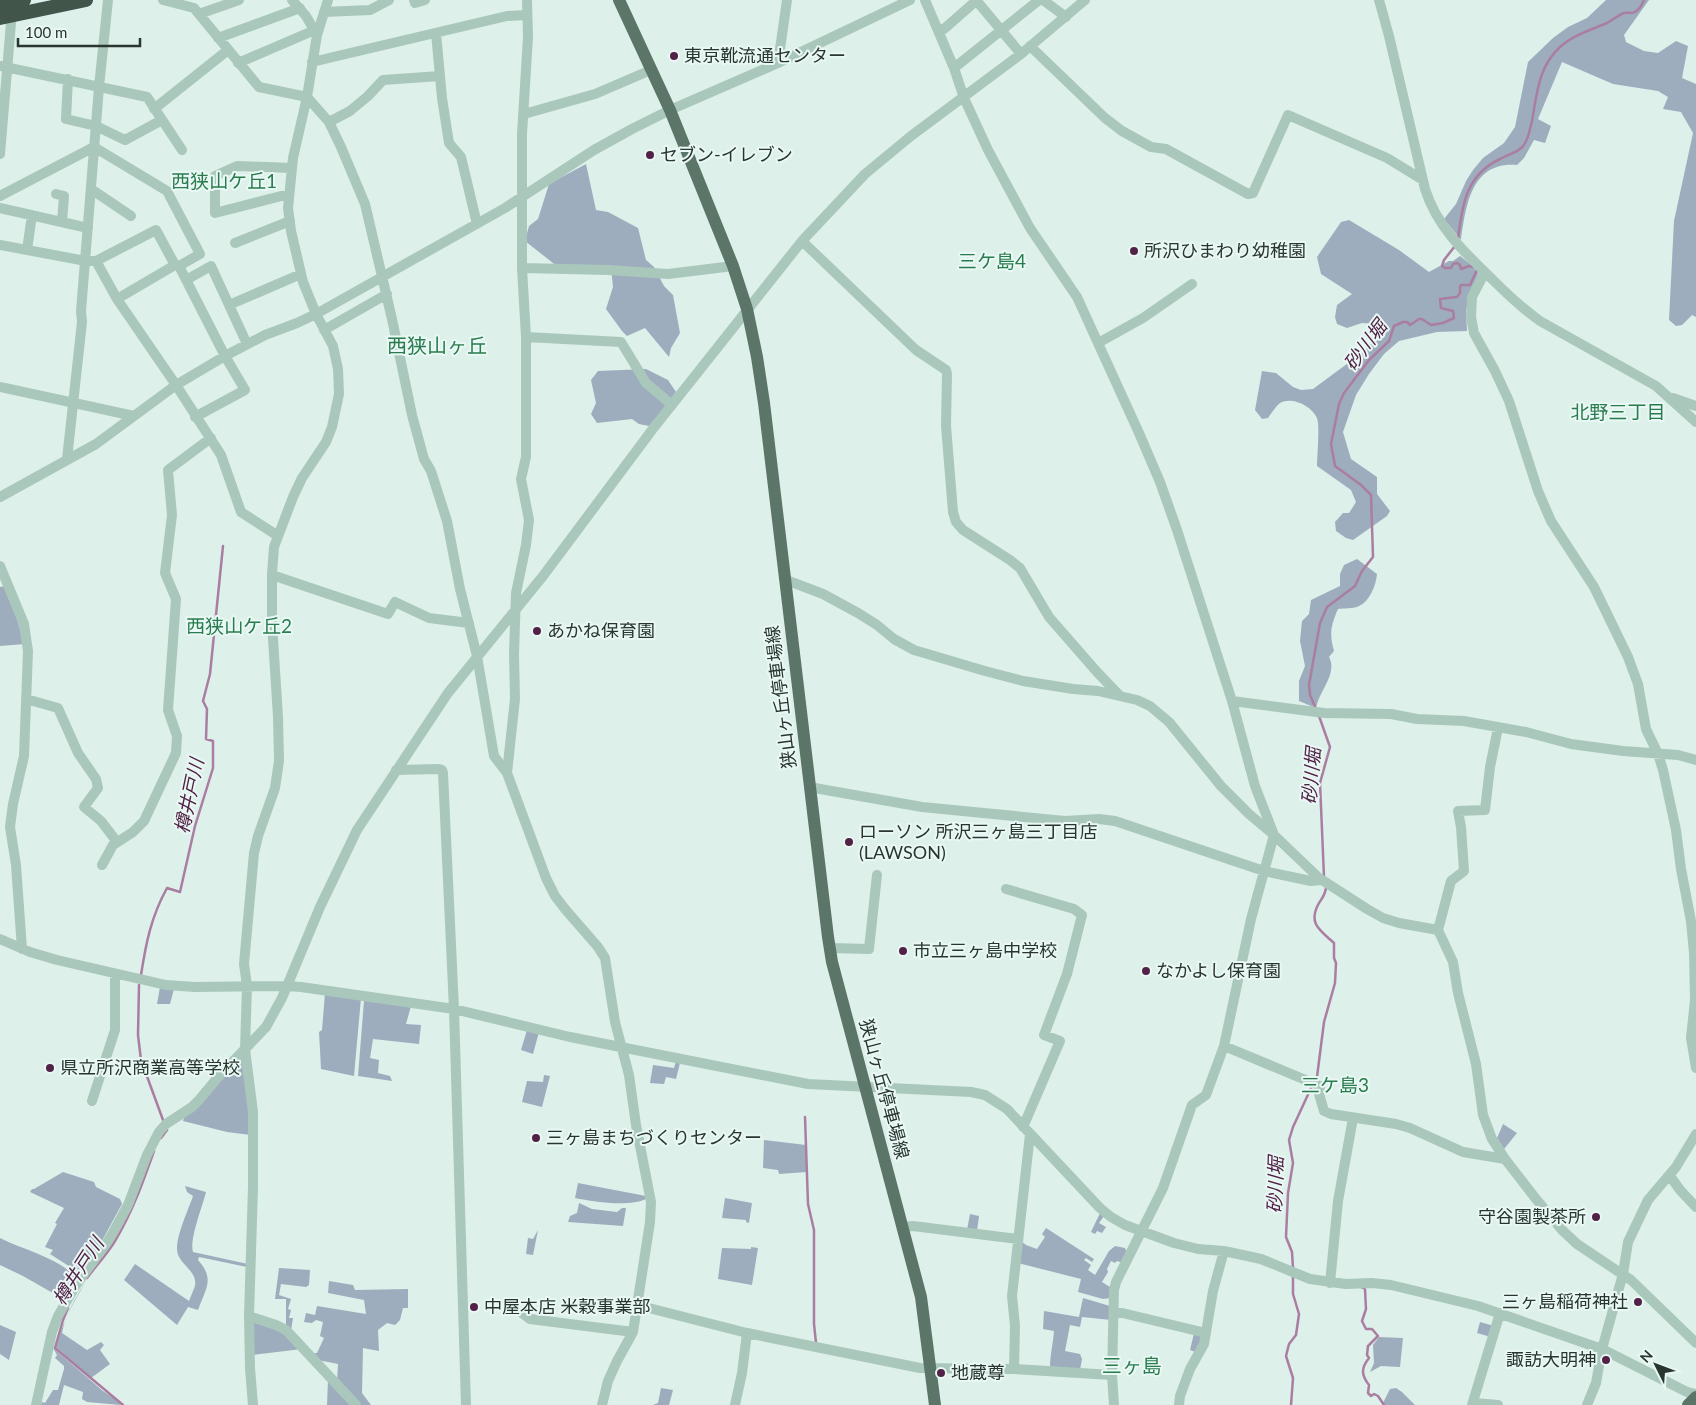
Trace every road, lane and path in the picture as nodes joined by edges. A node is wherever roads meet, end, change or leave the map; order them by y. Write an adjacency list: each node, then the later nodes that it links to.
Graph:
1 (86, 0): 19 (highway)
2 (108, 0): 41 (street)
3 (163, 0): 22 (street)
4 (239, 0): 22 (street)
5 (292, 0): 20 (street)
6 (328, 0): 21 (street)
7 (389, 0): 21 (street)
8 (414, 0): 9 (street)
9 (426, 0)
10 (527, 0): 23 (street)
11 (618, 0): 38 (main road, 狭山ヶ丘停車場線)
12 (787, 0): 35 (street)
13 (910, 0): 35 (street)
14 (925, 0): 25 (street)
15 (1041, 0): 24 (street); 26 (street)
16 (1085, 0): 24 (street)
17 (1379, 0): 54 (street)
18 (981, 2): 25 (street); 26 (street)
19 (10, 7): 36 (street)
20 (300, 8): 27 (street); 29 (street)
21 (324, 12): 27 (street)
22 (199, 14): 29 (street)
23 (527, 15): 28 (street); 46 (street)
24 (1066, 17): 30 (street)
25 (938, 30): 37 (street)
26 (1001, 30): 32 (street); 37 (street)
27 (316, 32): 33 (street); 34 (street)
28 (436, 33): 33 (street); 39 (street)
29 (218, 38): 31 (street)
30 (1030, 46): 32 (street); 54 (street)
31 (228, 50): 34 (street); 44 (street)
32 (1021, 54): 43 (street)
33 (312, 62): 42 (street)
34 (238, 63): 42 (street)
35 (778, 63): 45 (street)
36 (4, 67): 40 (street); 52 (street)
37 (954, 68): 43 (street)
38 (651, 70): 45 (main road, 狭山ヶ丘停車場線); 46 (street)
39 (440, 76): 48 (street); 65 (street)
40 (68, 79): 41 (street); 49 (street)
41 (99, 88): 44 (street); 49 (street)
42 (307, 97): 48 (street); 53 (street)
43 (964, 98): 67 (street); 86 (street)
44 (154, 108): 47 (street)
45 (670, 110): 59 (street); 72 (main road, 狭山ヶ丘停車場線)
46 (524, 114): 59 (street)
47 (162, 120): 49 (street); 51 (street)
48 (328, 122): 76 (street)
49 (96, 126): 50 (street)
50 (94, 147): 55 (street); 58 (street); 77 (street)
51 (182, 150)
52 (0, 154)
53 (292, 168): 57 (street); 57 (street)
54 (1423, 180): 74 (street)
55 (91, 189): 62 (street); 66 (street)
56 (56, 194): 64 (street)
57 (289, 194): 63 (street)
58 (0, 196)
59 (522, 198): 65 (street); 73 (street)
60 (0, 208): 61 (street)
61 (32, 215): 64 (street); 70 (street)
62 (131, 216)
63 (290, 221): 68 (street); 75 (street)
64 (62, 222): 66 (street)
65 (477, 224): 76 (street)
66 (88, 228): 71 (street)
67 (802, 241): 82 (street); 108 (street)
68 (235, 243)
69 (0, 245): 70 (street)
70 (27, 250): 71 (street)
71 (91, 261): 80 (street); 80 (street); 92 (street)
72 (734, 266): 73 (street); 82 (main road, 狭山ヶ丘停車場線)
73 (522, 268): 85 (street)
74 (1484, 272): 91 (street); 112 (street)
75 (301, 274): 81 (street); 83 (street)
76 (383, 276): 79 (street); 83 (street)
77 (186, 280): 81 (street); 88 (street)
78 (1192, 284): 86 (street)
79 (387, 294): 84 (street); 106 (street)
80 (117, 299): 89 (street)
81 (229, 305): 87 (street)
82 (747, 309): 93 (street); 104 (main road, 狭山ヶ丘停車場線)
83 (316, 314): 84 (street); 87 (street)
84 (324, 330): 101 (street)
85 (526, 337): 93 (street); 105 (street)
86 (1098, 343): 110 (street)
87 (247, 344): 88 (street)
88 (225, 356): 89 (street); 96 (street)
89 (176, 385): 95 (street); 96 (street)
90 (0, 387): 92 (street)
91 (1670, 397): 94 (street); 97 (street)
92 (72, 403): 95 (street); 99 (street)
93 (672, 406): 105 (street)
94 (1696, 406)
95 (134, 416): 99 (street)
96 (196, 417): 98 (street)
97 (1696, 422)
98 (211, 438): 101 (street); 118 (street)
99 (67, 459): 100 (street)
100 (0, 497)
101 (278, 536): 103 (street)
102 (0, 566): 109 (street)
103 (272, 576): 106 (street); 129 (street)
104 (786, 580): 108 (street); 116 (main road, 狭山ヶ丘停車場線)
105 (515, 612): 107 (street); 115 (street)
106 (469, 622): 107 (street)
107 (477, 656): 114 (street); 115 (street)
108 (1120, 696): 117 (street)
109 (26, 699): 118 (street); 127 (street)
110 (1232, 701): 111 (street); 117 (street)
111 (1498, 728): 112 (street); 124 (street)
112 (1658, 754): 113 (street); 135 (street)
113 (1696, 760)
114 (396, 770): 130 (street); 131 (street)
115 (507, 773): 133 (street)
116 (810, 787): 120 (street); 126 (main road, 狭山ヶ丘停車場線)
117 (1274, 834): 120 (street); 122 (street)
118 (117, 842): 119 (street)
119 (102, 865)
120 (1264, 871): 122 (street); 132 (street)
121 (877, 875): 126 (street)
122 (1322, 880): 124 (street)
123 (1006, 888): 139 (street)
124 (1438, 930): 141 (street)
125 (0, 940): 127 (street)
126 (830, 948): 136 (main road, 狭山ヶ丘停車場線)
127 (22, 949): 128 (street)
128 (115, 974): 129 (street); 137 (street)
129 (247, 986): 130 (street); 134 (street)
130 (287, 986): 131 (street); 134 (street)
131 (454, 1009): 133 (street); 168 (street)
132 (1224, 1046): 138 (street); 145 (street)
133 (622, 1048): 136 (street); 150 (street)
134 (245, 1049): 154 (street); 165 (street)
135 (1696, 1068)
136 (865, 1086): 139 (street); 144 (main road, 狭山ヶ丘停車場線)
137 (92, 1101)
138 (1353, 1118): 141 (street); 149 (street)
139 (1027, 1130): 145 (street); 146 (street)
140 (1696, 1134): 142 (street)
141 (1504, 1158): 148 (street)
142 (1670, 1176): 143 (street); 148 (street)
143 (1696, 1207)
144 (902, 1227): 146 (street); 160 (main road, 狭山ヶ丘停車場線)
145 (1140, 1231): 147 (street); 151 (street)
146 (1018, 1239): 161 (street)
147 (1224, 1251): 149 (street); 157 (street)
148 (1623, 1274): 158 (street); 159 (street)
149 (1330, 1283): 153 (street)
150 (637, 1305): 155 (street); 156 (street)
151 (1114, 1311): 157 (street); 162 (street)
152 (522, 1313): 155 (street)
153 (1500, 1313): 159 (street); 164 (street)
154 (249, 1316): 166 (street); 167 (street)
155 (634, 1332): 169 (street)
156 (747, 1333): 160 (street); 170 (street)
157 (1206, 1333): 173 (street)
158 (1696, 1343)
159 (1602, 1349): 163 (street); 175 (street)
160 (931, 1368): 161 (street); 171 (main road, 狭山ヶ丘停車場線)
161 (1014, 1369): 162 (street)
162 (1112, 1375): 172 (street)
163 (1696, 1396): 176 (main road)
164 (1473, 1404): 174 (street)
165 (36, 1405)
166 (254, 1405)
167 (356, 1405)
168 (466, 1405)
169 (602, 1405)
170 (735, 1405)
171 (935, 1405)
172 (1114, 1405)
173 (1179, 1405)
174 (1498, 1405)
175 (1587, 1405)
176 (1688, 1405)

